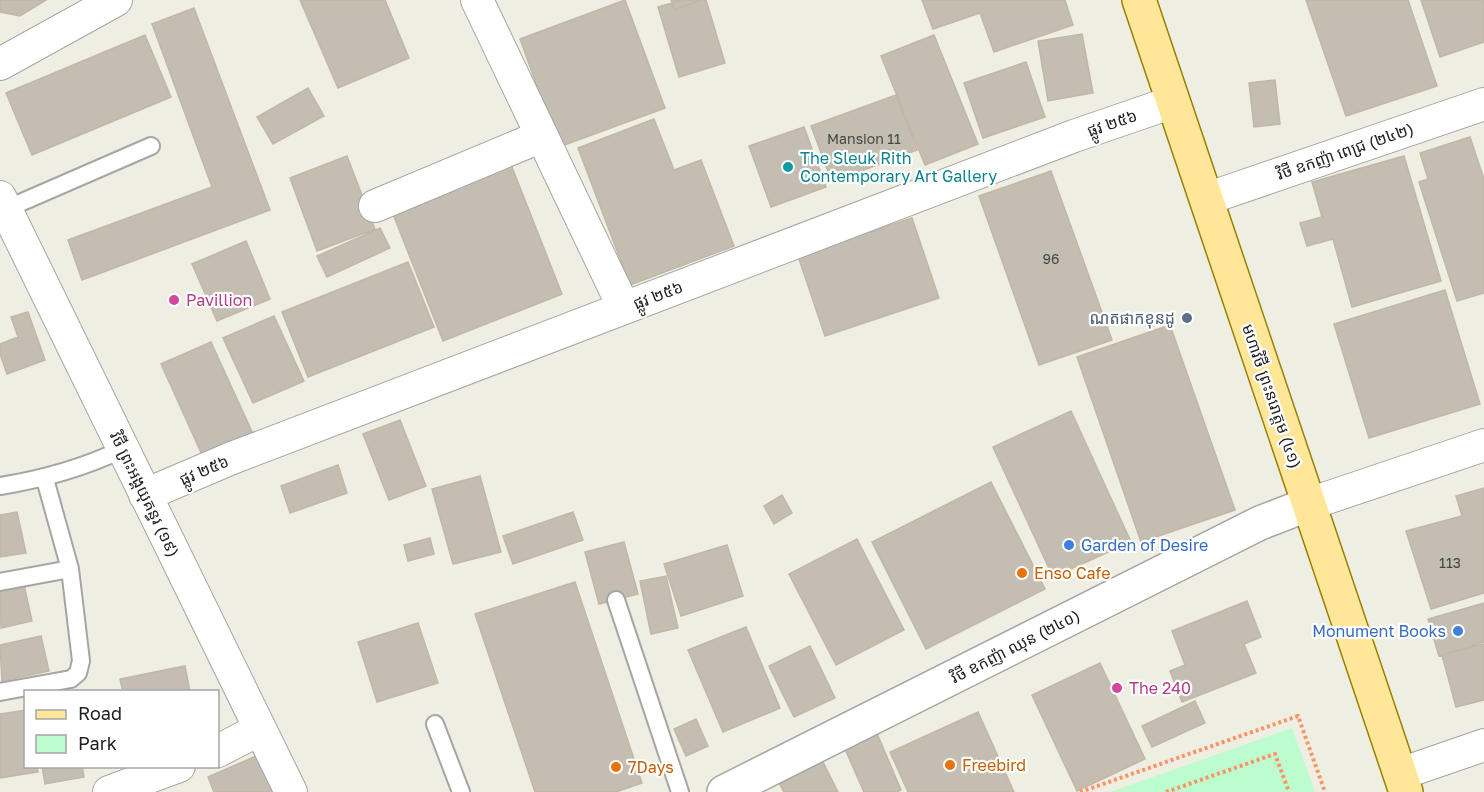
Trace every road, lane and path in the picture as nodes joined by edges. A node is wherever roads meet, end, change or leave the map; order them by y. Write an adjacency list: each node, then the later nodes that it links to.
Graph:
1 (116, 0): 4 (street)
2 (477, 0): 7 (street)
3 (1139, 0): 5 (main road, មហាវិថី ព្រះនរោត្តម (៤១))
4 (0, 64)
5 (1173, 102): 9 (main road, មហាវិថី ព្រះនរោត្តម (៤១)); 12 (street, ផ្លូវ ២៥៦)
6 (1484, 104): 9 (street, វិថី ឧកញ៉ា ពេជ្រ (២៤២))
7 (542, 136): 11 (street); 12 (street)
8 (151, 146): 10 (lane)
9 (1206, 199): 18 (main road, មហាវិថី ព្រះនរោត្តម (៤១))
10 (3, 203): 14 (street, វិថី ព្រះអង្គយុគន្ធរ (១៩))
11 (375, 206)
12 (624, 308): 17 (street, ផ្លូវ ២៥៦)
13 (1484, 446): 18 (street)
14 (123, 449): 15 (lane); 17 (street, វិថី ព្រះអង្គយុគន្ធរ (១៩))
15 (45, 479): 16 (lane); 19 (lane)
16 (0, 486)
17 (145, 495): 24 (street, វិថី ព្រះអង្គយុគន្ធរ (១៩))
18 (1309, 504): 28 (main road, មហាវិថី ព្រះនរោត្តម (៤១)); 33 (street, វិថី ឧកញ៉ា ឈុន (២៤០))
19 (70, 569): 20 (lane); 22 (lane)
20 (0, 582)
21 (616, 600): 32 (lane)
22 (0, 692)
23 (435, 724): 31 (lane)
24 (260, 729): 26 (street); 30 (street, វិថី ព្រះអង្គយុគន្ធរ (១៩))
25 (1484, 746): 28 (street)
26 (219, 750)
27 (174, 768): 29 (street)
28 (1403, 783)
29 (109, 792)
30 (291, 792)
31 (461, 792)
32 (680, 792)
33 (724, 792)
34 (1080, 792): 37 (path)
35 (1166, 792): 36 (path)
36 (1289, 792)
37 (1325, 792)

